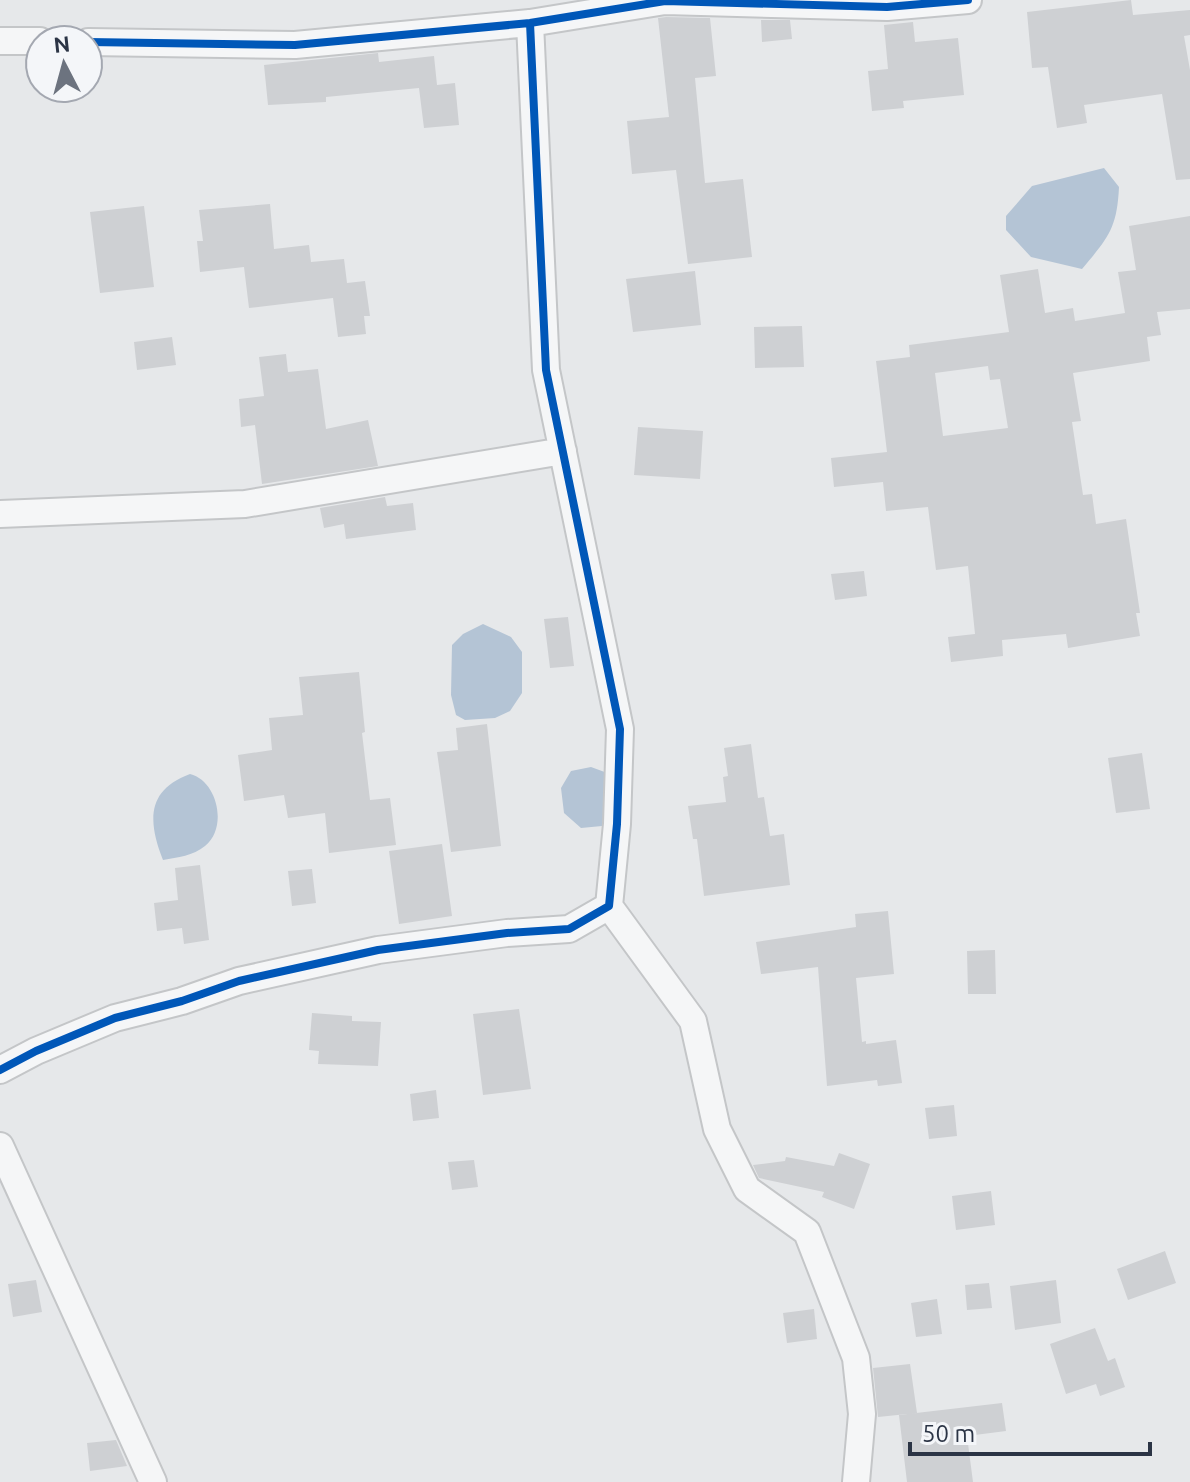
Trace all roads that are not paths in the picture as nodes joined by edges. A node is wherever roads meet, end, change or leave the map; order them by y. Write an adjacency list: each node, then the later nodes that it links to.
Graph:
1 (968, 0): 2 (street)
2 (887, 3): 3 (street)
3 (530, 23): 6 (street); 7 (street)
4 (0, 41): 5 (street)
5 (24, 41)
6 (104, 42)
7 (563, 451): 8 (street); 9 (street)
8 (0, 514)
9 (609, 906): 10 (street); 13 (street)
10 (0, 1070)
11 (0, 1146): 12 (street)
12 (153, 1482)
13 (856, 1482)

